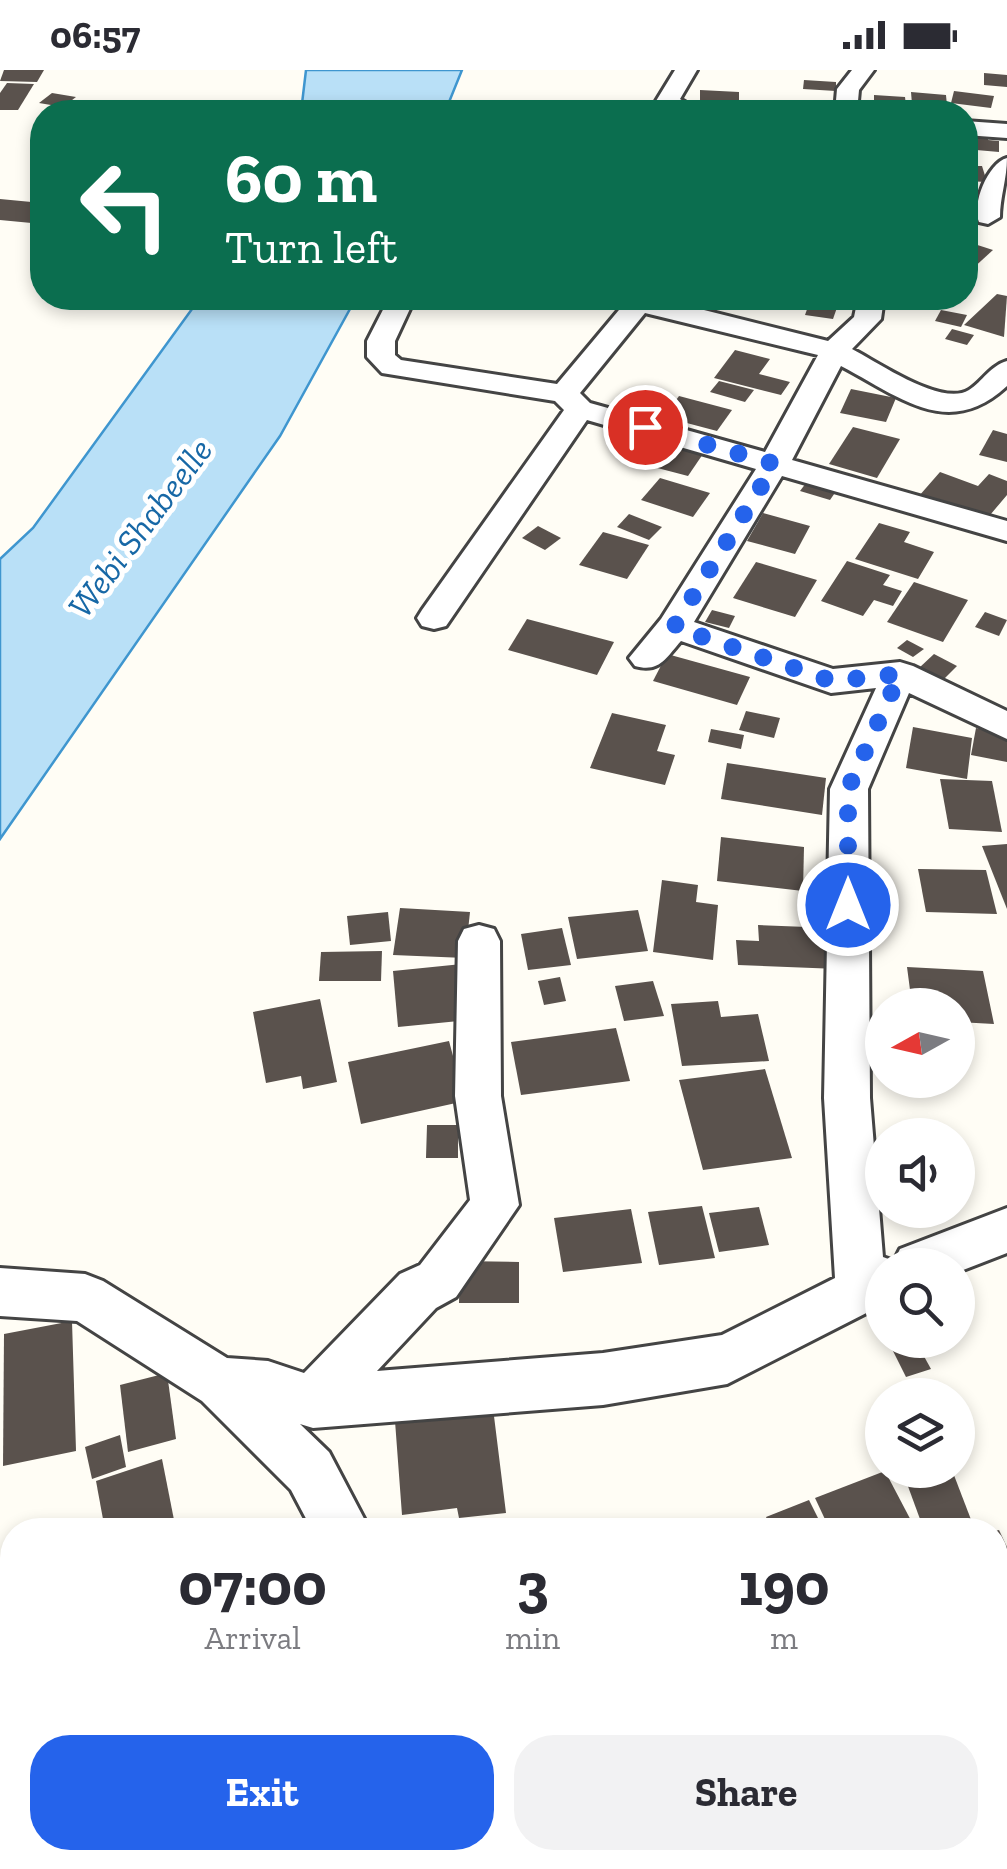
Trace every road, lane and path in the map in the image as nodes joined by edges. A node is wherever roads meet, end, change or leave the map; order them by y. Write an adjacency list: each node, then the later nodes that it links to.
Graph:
1 (686, 70): 3 (street)
2 (863, 70): 4 (street)
3 (668, 100)
4 (847, 100)
5 (978, 129): 6 (street)
6 (1007, 131)
7 (1007, 164): 8 (street)
8 (980, 208)
9 (396, 310): 15 (street)
10 (635, 310): 15 (street)
11 (676, 310): 13 (street)
12 (869, 310): 13 (street)
13 (834, 351): 14 (street); 16 (street)
14 (1007, 370)
15 (572, 401): 16 (street); 18 (street)
16 (775, 464): 17 (street); 19 (street)
17 (1007, 531)
18 (434, 618)
19 (674, 627): 20 (street); 21 (street)
20 (647, 658)
21 (900, 674): 22 (street); 25 (street)
22 (1007, 726)
23 (479, 941): 30 (street)
24 (1007, 1230): 26 (street)
25 (867, 1248)
26 (955, 1248)
27 (865, 1289): 30 (street)
28 (0, 1292): 29 (street)
29 (220, 1383): 30 (street); 31 (street)
30 (313, 1402)
31 (335, 1518)

